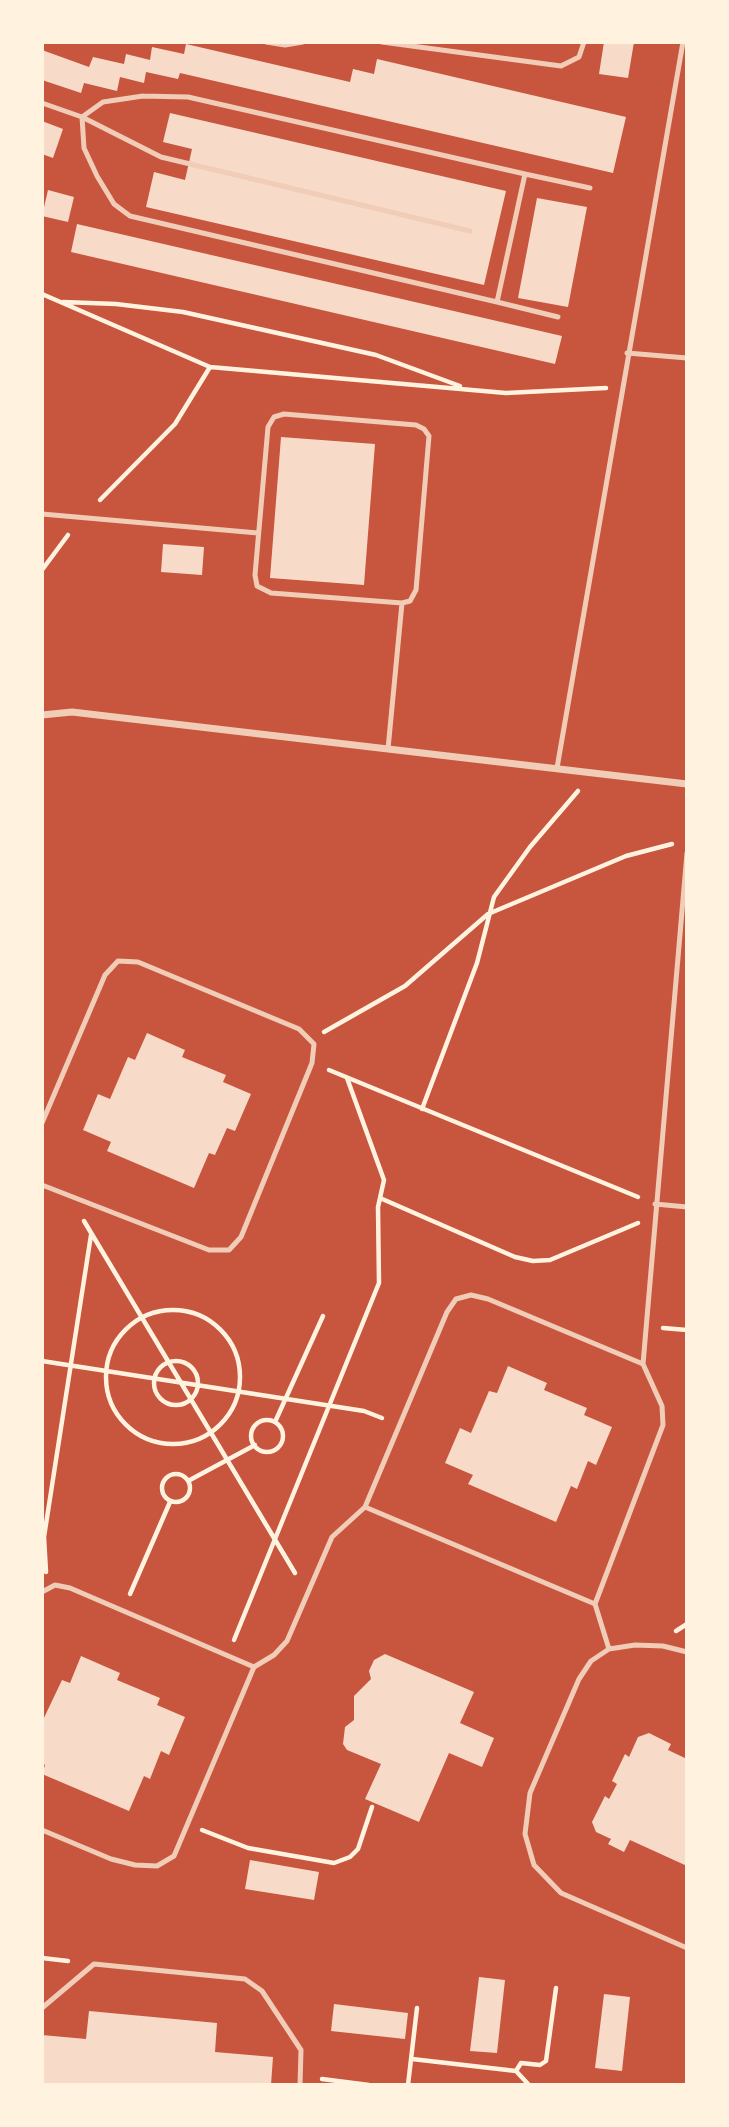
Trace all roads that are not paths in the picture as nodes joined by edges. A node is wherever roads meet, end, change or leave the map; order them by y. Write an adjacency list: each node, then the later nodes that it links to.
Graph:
1 (266, 42): 2 (lane)
2 (303, 42)
3 (382, 42): 4 (lane)
4 (584, 42)
5 (684, 42): 13 (lane)
6 (42, 103): 7 (lane)
7 (82, 117): 8 (lane); 10 (lane); 11 (lane)
8 (525, 174): 9 (lane); 11 (lane)
9 (590, 188)
10 (470, 230)
11 (497, 302): 12 (lane)
12 (558, 317)
13 (627, 353): 14 (lane); 20 (lane)
14 (687, 358)
15 (42, 514): 16 (lane)
16 (258, 533): 17 (lane); 17 (lane)
17 (402, 603): 19 (lane)
18 (42, 715): 19 (street)
19 (388, 749): 20 (street)
20 (557, 768): 21 (street)
21 (687, 784)
22 (687, 853): 25 (lane)
23 (42, 1123): 24 (lane)
24 (42, 1185)
25 (655, 1204): 26 (lane); 27 (lane)
26 (687, 1207)
27 (643, 1364): 28 (lane); 30 (lane)
28 (365, 1507): 30 (lane); 33 (lane)
29 (42, 1592): 33 (lane)
30 (595, 1604): 31 (lane)
31 (609, 1649): 32 (lane); 35 (lane)
32 (687, 1652)
33 (254, 1667): 34 (lane)
34 (42, 1830)
35 (687, 1948)
36 (42, 2008): 37 (lane)
37 (300, 2085)

